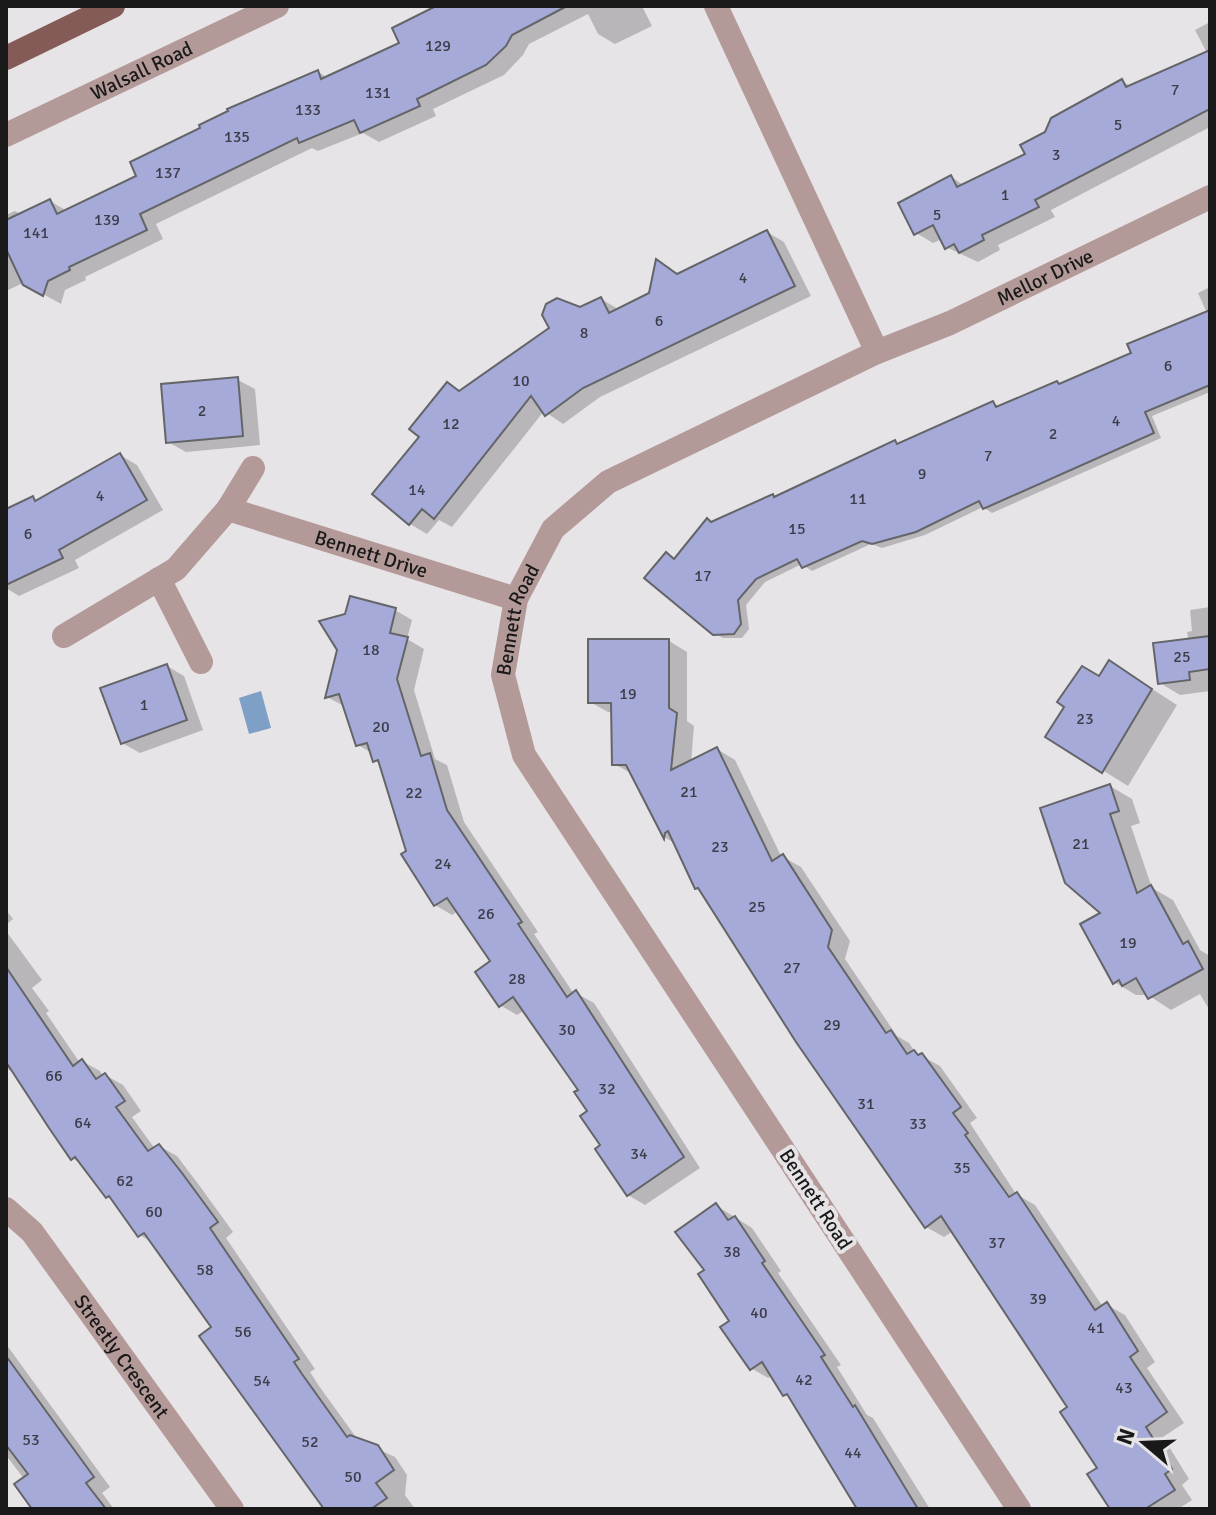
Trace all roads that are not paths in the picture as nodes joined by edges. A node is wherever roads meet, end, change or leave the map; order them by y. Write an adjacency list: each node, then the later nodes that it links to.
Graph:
1 (113, 6): 4 (main road)
2 (277, 6): 5 (street, Walsall Road)
3 (716, 6): 7 (street)
4 (6, 58)
5 (6, 135)
6 (1210, 197): 7 (street, Mellor Drive)
7 (877, 352): 11 (street, Bennett Road)
8 (253, 468): 9 (street)
9 (228, 509): 10 (street); 11 (street, Bennett Drive)
10 (159, 579): 12 (street); 13 (street)
11 (516, 599): 16 (street, Bennett Road)
12 (64, 636)
13 (201, 662)
14 (6, 1209): 15 (street, Streetly Crescent)
15 (232, 1509)
16 (1019, 1509)

